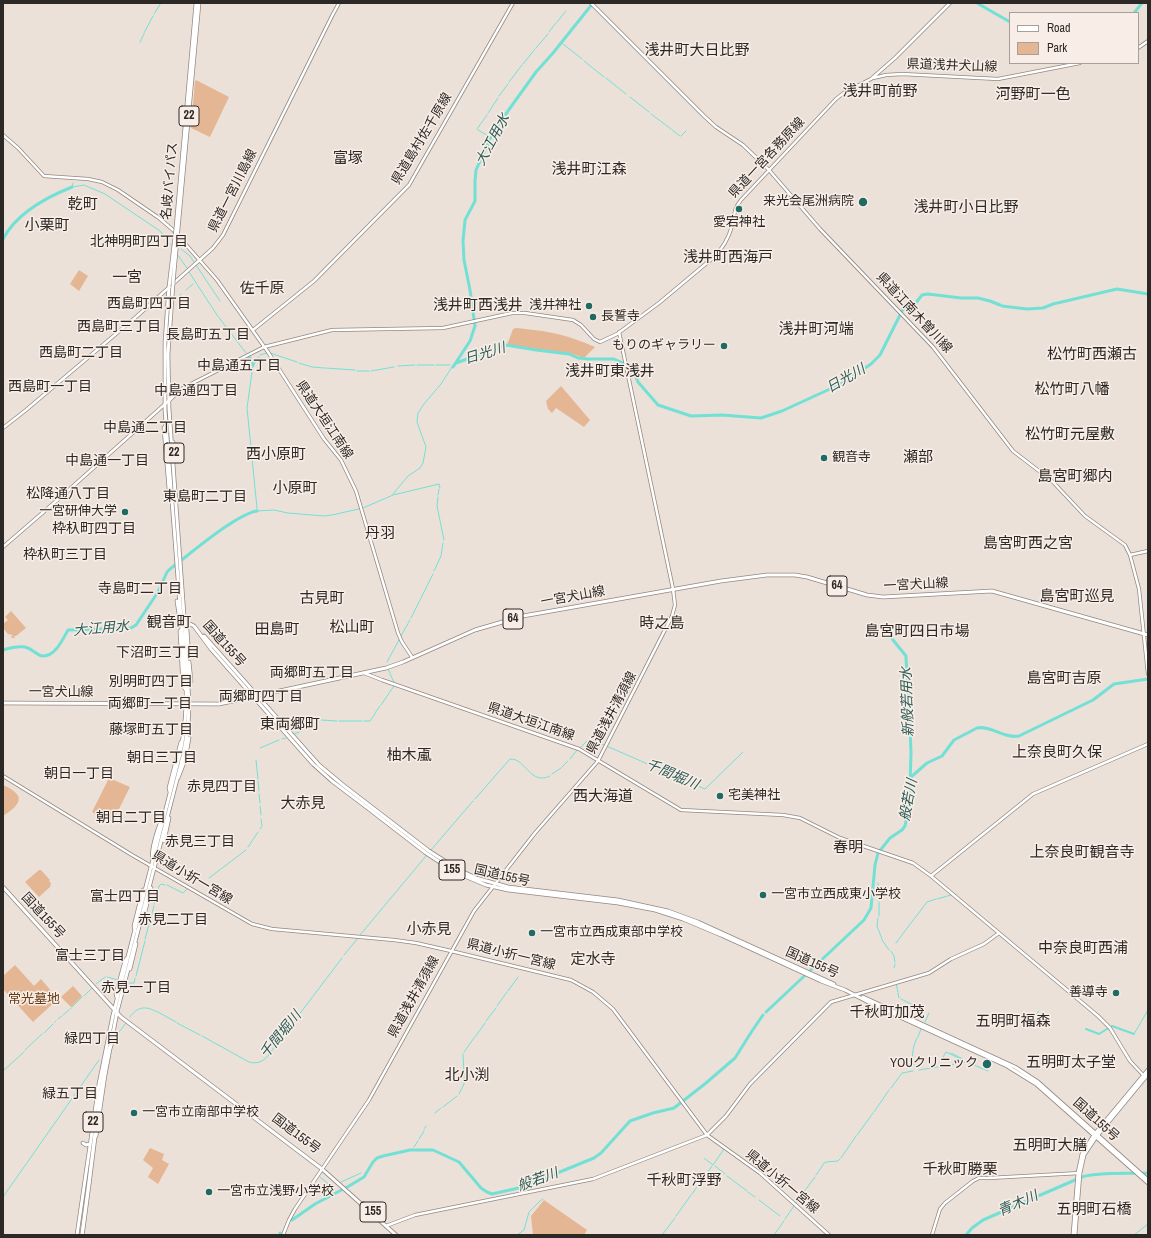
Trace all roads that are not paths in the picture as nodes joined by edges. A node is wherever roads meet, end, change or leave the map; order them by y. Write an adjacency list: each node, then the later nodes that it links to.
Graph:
1 (197, 3): 12 (main road, 名岐バイパス / 22)
2 (339, 3): 13 (main road, 県道一宮川島線)
3 (513, 3): 16 (main road, 県道島村佐千原線)
4 (591, 3): 11 (main road, 県道江南木曽川線)
5 (950, 3): 9 (main road, 県道一宮各務原線)
6 (1148, 41): 7 (main road)
7 (1139, 47)
8 (1075, 64): 9 (main road, 県道浅井犬山線)
9 (871, 79): 11 (main road, 県道一宮各務原線)
10 (3, 135): 13 (main road, 県道大垣江南線)
11 (769, 170): 17 (main road, 県道一宮各務原線); 28 (main road, 県道江南木曽川線)
12 (177, 228): 14 (main road, 名岐バイパス / 22, bridge); 15 (main road, 名岐バイパス / 22, bridge)
13 (199, 259): 14 (main road, 県道一宮川島線); 16 (main road, 県道大垣江南線)
14 (173, 283): 15 (main road, 県道一宮川島線); 19 (main road, 名岐バイパス / 22)
15 (168, 287): 20 (main road, 名岐バイパス / 22); 22 (main road, 県道一宮川島線)
16 (253, 330): 18 (main road, 県道大垣江南線)
17 (619, 332): 18 (main road, 県道一宮各務原線); 29 (main road, 県道浅井清須線)
18 (264, 347): 19 (main road, 県道一宮各務原線); 34 (main road, 県道大垣江南線)
19 (168, 400): 20 (main road, 県道一宮各務原線); 30 (main road, 名岐バイパス / 22)
20 (165, 403): 21 (main road, 名岐バイパス / 22); 26 (main road, 県道一宮各務原線)
21 (166, 424): 23 (main road, 22); 24 (main road, 名岐バイパス / 22)
22 (3, 428)
23 (167, 475): 24 (main road); 25 (main road, 22)
24 (170, 479): 25 (main road, 名岐バイパス / 22)
25 (172, 512): 30 (main road, 名岐バイパス / 22)
26 (3, 547)
27 (1148, 551): 28 (main road)
28 (1130, 555): 33 (main road, 県道江南木曽川線)
29 (673, 589): 33 (main road, 一宮犬山線 / 64); 34 (main road, 一宮犬山線 / 64); 45 (main road, 県道浅井清須線)
30 (181, 599): 31 (main road, 名岐バイパス / 22); 31 (main road, 名岐バイパス / 22)
31 (184, 623): 32 (main road, 名岐バイパス / 22); 37 (main road, 国道155号 / 155)
32 (184, 629): 39 (main road, 名岐バイパス / 22); 39 (main road, 名岐バイパス / 22)
33 (1146, 635): 36 (main road, 県道江南木曽川線)
34 (412, 658): 35 (main road, 一宮犬山線 / 64)
35 (364, 673): 37 (main road, 一宮犬山線 / 64); 45 (main road, 県道大垣江南線)
36 (1148, 674)
37 (255, 696): 39 (main road, 一宮犬山線 / 64); 57 (main road, 国道155号 / 155)
38 (3, 703): 39 (main road, 一宮犬山線 / 64)
39 (188, 704): 40 (main road, 名岐バイパス / 22); 41 (main road, 名岐バイパス / 22)
40 (189, 714): 43 (main road, 名岐バイパス / 22); 44 (main road, 22)
41 (183, 737): 46 (main road, 22); 47 (main road, 名岐バイパス / 22)
42 (1148, 744): 56 (main road)
43 (183, 756): 44 (main road); 49 (main road, 名岐バイパス / 22)
44 (184, 760): 49 (main road, 22)
45 (598, 761): 56 (main road, 県道大垣江南線); 57 (main road, 県道浅井清須線)
46 (175, 767): 47 (main road); 50 (main road, 22)
47 (176, 772): 50 (main road, 名岐バイパス / 22)
48 (3, 776): 55 (main road, 県道小折一宮線)
49 (176, 781): 55 (main road, 名岐バイパス / 22)
50 (170, 792): 51 (main road, 名岐バイパス / 22)
51 (164, 816): 52 (main road, 22); 53 (main road, 名岐バイパス / 22)
52 (160, 824): 53 (main road); 54 (main road, 22)
53 (161, 829): 54 (main road, 名岐バイパス / 22)
54 (153, 858): 55 (main road, 名岐バイパス / 22)
55 (153, 867): 58 (main road, 名岐バイパス / 22); 64 (main road, 県道小折一宮線); 71 (main road, 名岐バイパス / 22)
56 (931, 876): 63 (main road, 県道大垣江南線)
57 (493, 885): 64 (main road, 県道浅井清須線); 68 (main road, 国道155号 / 155)
58 (146, 886): 60 (main road, 22); 61 (main road, 名岐バイパス / 22)
59 (3, 887): 70 (main road, 国道155号 / 155)
60 (139, 906): 61 (main road); 62 (main road, 22)
61 (141, 910): 62 (main road, 名岐バイパス / 22)
62 (135, 931): 65 (main road, 名岐バイパス / 22)
63 (999, 933): 68 (main road); 75 (main road)
64 (451, 951): 76 (main road, 県道小折一宮線); 80 (main road, 県道浅井清須線)
65 (128, 956): 66 (main road, 22); 67 (main road, 名岐バイパス / 22)
66 (120, 977): 67 (main road); 69 (main road, 22)
67 (122, 982): 69 (main road, 名岐バイパス / 22)
68 (856, 995): 76 (main road); 77 (main road, 国道155号 / 155)
69 (117, 1000): 70 (main road, 名岐バイパス / 22)
70 (114, 1009): 71 (main road, 国道155号 / 155); 79 (main road, 名岐バイパス / 22)
71 (118, 1012): 72 (main road, 22); 80 (main road, 国道155号 / 155)
72 (111, 1045): 87 (main road, 22); 87 (highway, bridge)
73 (1148, 1070): 75 (main road)
74 (1148, 1074): 75 (main road)
75 (1144, 1076): 77 (main road)
76 (707, 1135): 85 (main road); 90 (main road, 県道小折一宮線)
77 (1096, 1135): 81 (main road); 82 (main road, 国道155号 / 155)
78 (83, 1143): 79 (main road)
79 (90, 1144): 86 (main road, 名岐バイパス / 22)
80 (322, 1168): 85 (main road, 国道155号 / 155); 88 (main road, 県道浅井清須線)
81 (1079, 1173): 91 (main road); 92 (main road)
82 (1141, 1176): 83 (main road, 国道155号 / 155); 84 (main road, 国道155号 / 155)
83 (1148, 1180)
84 (1148, 1184)
85 (386, 1226): 89 (main road, 国道155号 / 155)
86 (77, 1235)
87 (82, 1235)
88 (283, 1235)
89 (397, 1235)
90 (829, 1235)
91 (932, 1235)
92 (1074, 1235)

